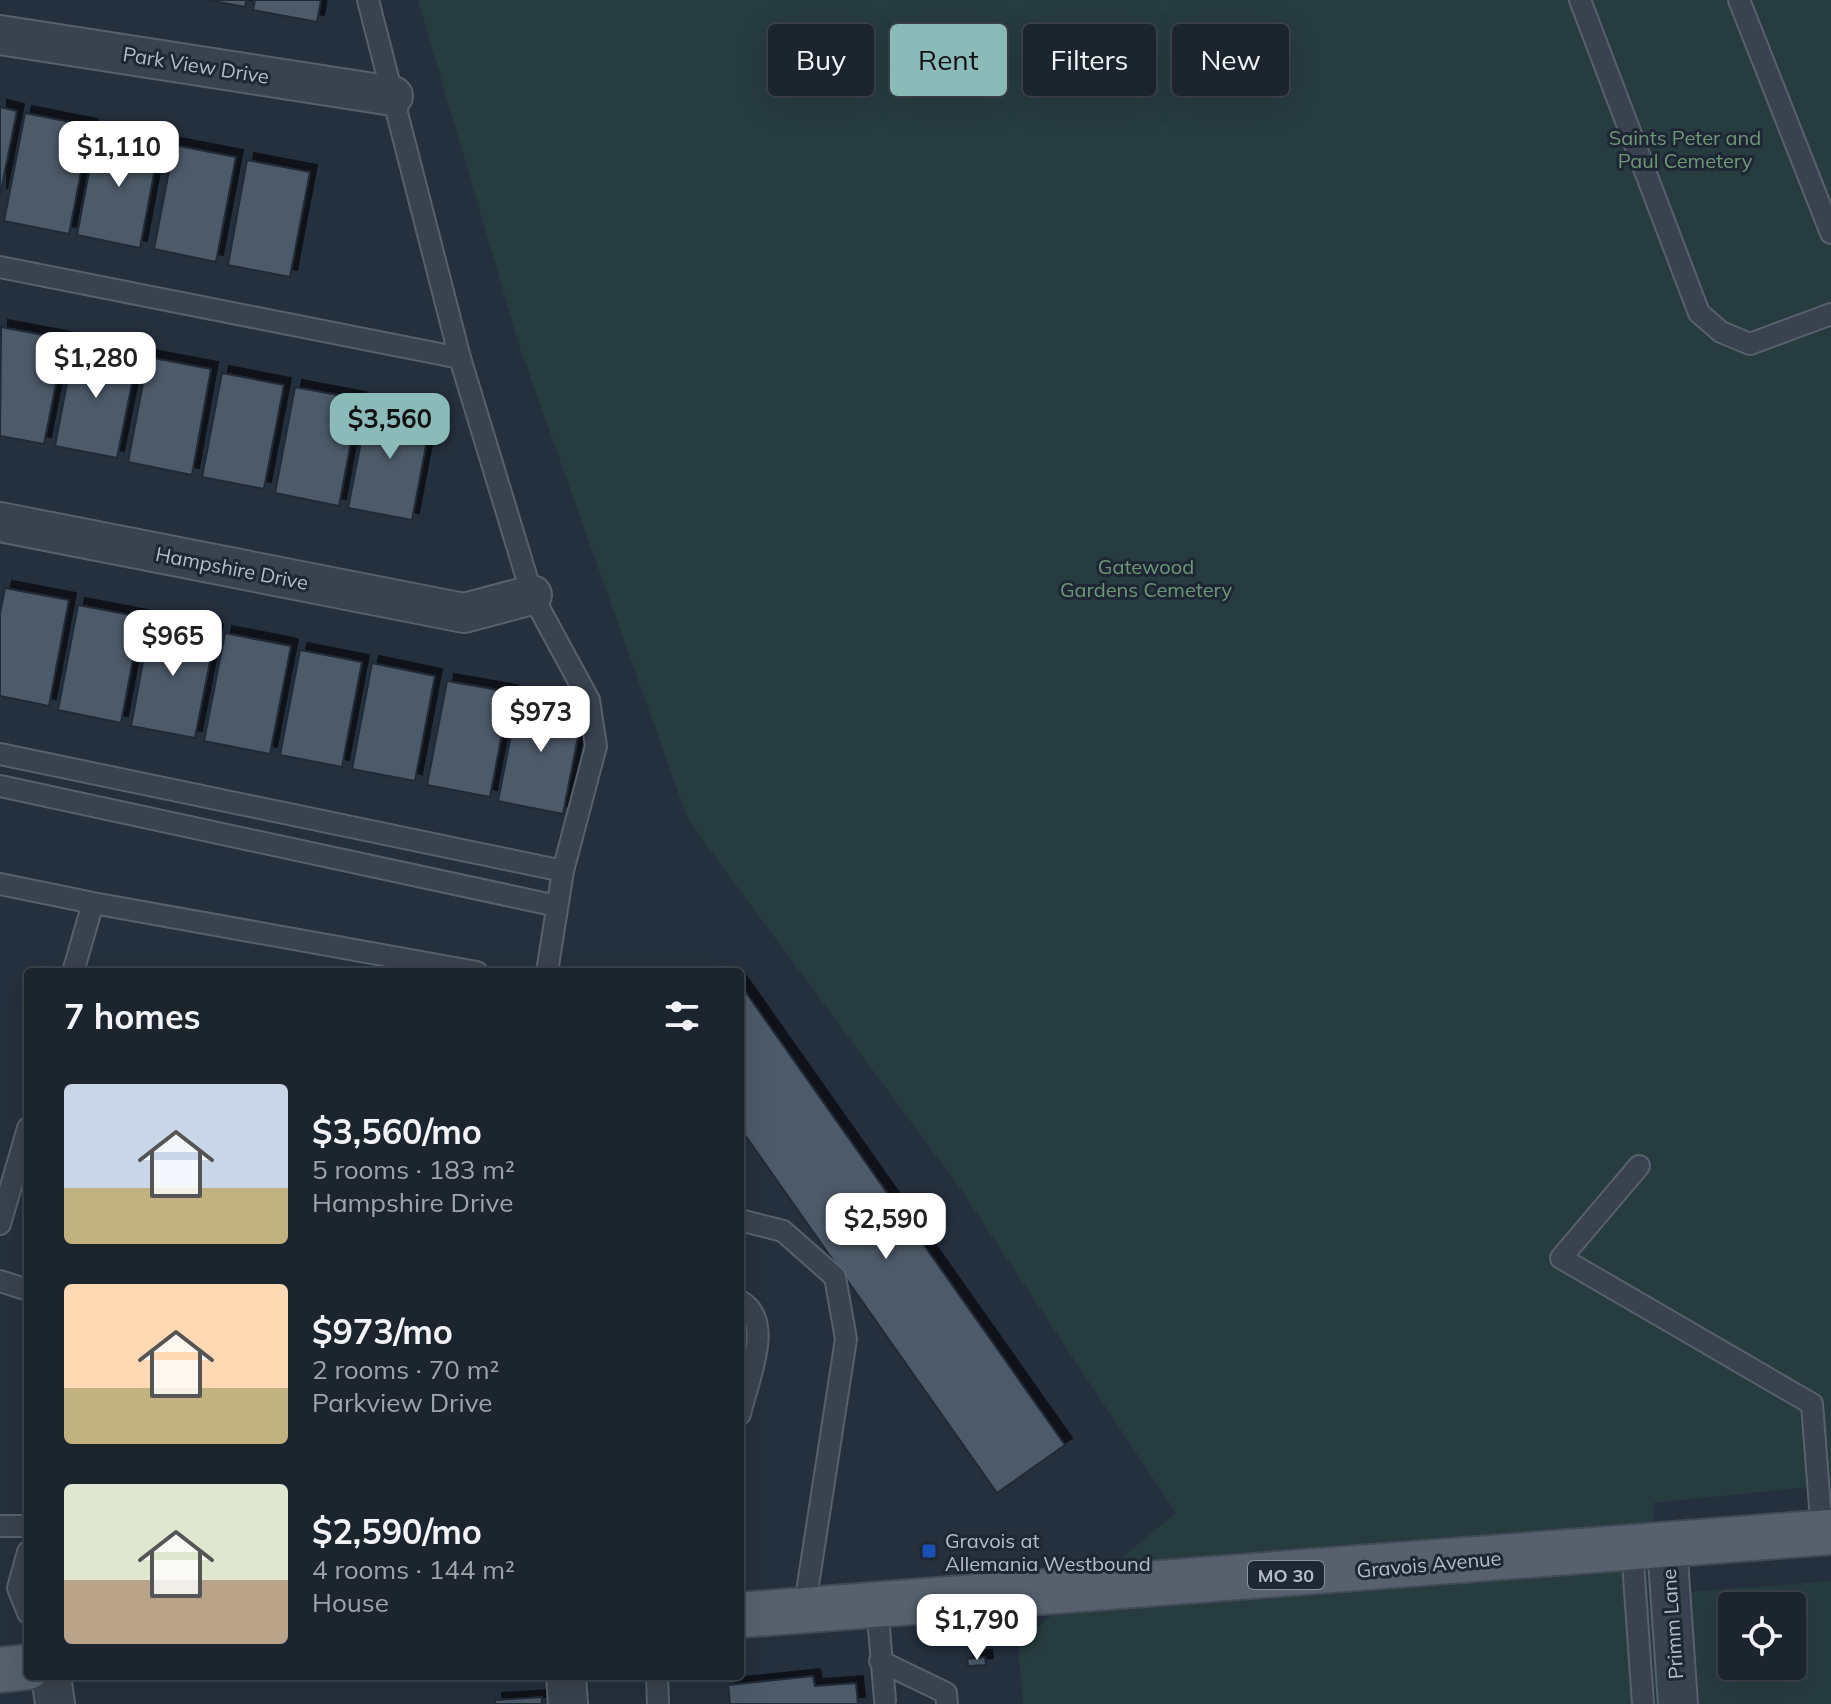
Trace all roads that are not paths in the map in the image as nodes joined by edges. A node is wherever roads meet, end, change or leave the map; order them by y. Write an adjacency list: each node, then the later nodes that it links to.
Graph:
1 (368, 0): 5 (lane)
2 (1580, 0): 8 (lane)
3 (1739, 0): 6 (lane)
4 (0, 35): 5 (street, Park View Drive)
5 (393, 96): 9 (lane)
6 (1831, 233)
7 (0, 267): 9 (lane)
8 (1831, 314)
9 (460, 358): 11 (lane)
10 (0, 522): 11 (street, Hampshire Drive)
11 (532, 595): 14 (lane)
12 (0, 754): 14 (lane)
13 (0, 786): 17 (lane)
14 (563, 871): 17 (lane)
15 (0, 884): 16 (lane)
16 (93, 903): 18 (lane); 19 (lane)
17 (557, 906): 20 (lane)
18 (74, 968)
19 (455, 968)
20 (548, 968)
21 (24, 1142): 24 (lane)
22 (1639, 1166): 31 (lane)
23 (744, 1221): 36 (lane)
24 (0, 1224)
25 (0, 1281): 26 (lane)
26 (24, 1289)
27 (744, 1303): 28 (lane)
28 (744, 1397)
29 (0, 1526): 30 (lane)
30 (24, 1526)
31 (1827, 1533): 32 (main road, Gravois Avenue / MO 30)
32 (1649, 1546): 35 (main road, Gravois Avenue / MO 30); 47 (lane); 48 (street, Primm Lane)
33 (24, 1566): 34 (lane)
34 (24, 1603)
35 (877, 1605): 36 (main road, Gravois Avenue / MO 30); 38 (lane)
36 (804, 1611): 37 (main road, Gravois Avenue / MO 30)
37 (744, 1615)
38 (880, 1661): 42 (lane); 46 (lane)
39 (18, 1676): 43 (street)
40 (566, 1680): 44 (street)
41 (657, 1680): 45 (lane)
42 (885, 1700)
43 (55, 1704)
44 (568, 1704)
45 (658, 1704)
46 (947, 1704)
47 (1643, 1704)
48 (1678, 1704)

